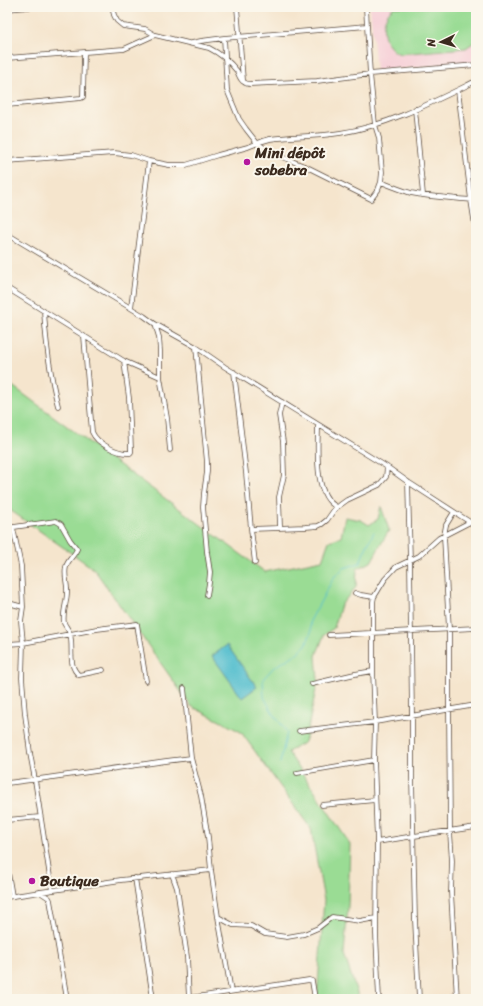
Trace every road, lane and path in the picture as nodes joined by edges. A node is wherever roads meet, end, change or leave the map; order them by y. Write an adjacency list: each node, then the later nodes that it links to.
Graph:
1 (29, 7): 5 (street)
2 (112, 7): 7 (street)
3 (237, 7): 8 (street)
4 (366, 7): 6 (street)
5 (7, 9)
6 (367, 26): 8 (street); 15 (street)
7 (155, 34): 10 (street); 11 (street)
8 (240, 37): 9 (street); 16 (street)
9 (224, 38): 10 (street); 13 (street)
10 (192, 43): 13 (street)
11 (84, 53): 12 (street); 19 (street)
12 (7, 58)
13 (225, 60): 16 (street); 22 (street)
14 (476, 65): 15 (street)
15 (370, 74): 16 (street); 21 (street)
16 (243, 81)
17 (476, 81): 18 (street)
18 (458, 90): 20 (street); 27 (street)
19 (7, 105)
20 (415, 109): 21 (street); 26 (street)
21 (375, 125): 22 (street); 25 (street)
22 (258, 143): 24 (street); 25 (street)
23 (7, 161): 24 (street)
24 (149, 161): 31 (street)
25 (381, 182): 26 (street)
26 (423, 195): 27 (street)
27 (471, 200): 28 (street)
28 (476, 232)
29 (7, 234): 31 (street)
30 (7, 288): 32 (street)
31 (131, 308): 33 (street)
32 (44, 311): 34 (street); 40 (street)
33 (155, 324): 35 (street); 38 (street)
34 (84, 336): 36 (street); 36 (street)
35 (196, 347): 37 (street); 57 (street)
36 (124, 361): 38 (street)
37 (234, 372): 39 (street); 51 (street)
38 (160, 377): 42 (street)
39 (282, 402): 41 (street); 52 (street)
40 (58, 406)
41 (318, 425): 43 (street); 45 (street)
42 (170, 450)
43 (387, 467): 44 (street); 45 (street)
44 (408, 482): 46 (street); 54 (street)
45 (337, 507): 52 (street)
46 (454, 512): 47 (street); 53 (street)
47 (470, 522): 48 (street); 53 (street)
48 (476, 526)
49 (7, 528): 50 (street)
50 (13, 528): 60 (street); 64 (street)
51 (251, 528): 52 (street); 55 (street)
52 (280, 528)
53 (444, 536): 54 (street); 62 (street)
54 (410, 561): 58 (street); 63 (street)
55 (255, 563)
56 (355, 593): 58 (street)
57 (207, 595)
58 (374, 597): 65 (street)
59 (7, 605): 60 (street)
60 (23, 607): 67 (street)
61 (476, 628): 62 (street)
62 (449, 630): 63 (street); 75 (street)
63 (411, 632): 65 (street); 76 (street)
64 (70, 634): 67 (street); 69 (street); 71 (street)
65 (373, 634): 66 (street); 70 (street)
66 (329, 636)
67 (23, 643): 68 (street); 82 (street)
68 (7, 644)
69 (103, 670)
70 (373, 671): 72 (street); 77 (street)
71 (146, 681)
72 (312, 684)
73 (184, 688): 79 (street)
74 (476, 705): 75 (street)
75 (449, 709): 76 (street); 89 (street)
76 (412, 716): 77 (street); 90 (street)
77 (375, 722): 78 (street); 80 (street)
78 (299, 731)
79 (191, 758): 82 (street); 93 (street)
80 (374, 760): 81 (street); 84 (street)
81 (298, 773)
82 (36, 780): 83 (street); 86 (street)
83 (7, 783)
84 (375, 800): 85 (street); 91 (street)
85 (322, 805)
86 (40, 817): 87 (street); 96 (street)
87 (7, 820)
88 (476, 828): 89 (street)
89 (450, 832): 90 (street); 102 (street)
90 (414, 836): 91 (street); 109 (street)
91 (377, 842): 100 (street)
92 (7, 867): 98 (street)
93 (211, 870): 94 (street); 99 (street)
94 (172, 874): 95 (street); 103 (street)
95 (135, 878): 96 (street); 105 (street)
96 (52, 890): 97 (street)
97 (40, 892): 98 (street); 104 (street)
98 (9, 897)
99 (218, 917): 100 (street); 101 (street)
100 (376, 918): 108 (street)
101 (231, 991): 103 (street); 107 (street)
102 (457, 997): 110 (street)
103 (189, 998): 106 (street)
104 (67, 999)
105 (153, 999)
106 (183, 999)
107 (315, 999)
108 (379, 999)
109 (419, 999)
110 (432, 999)

